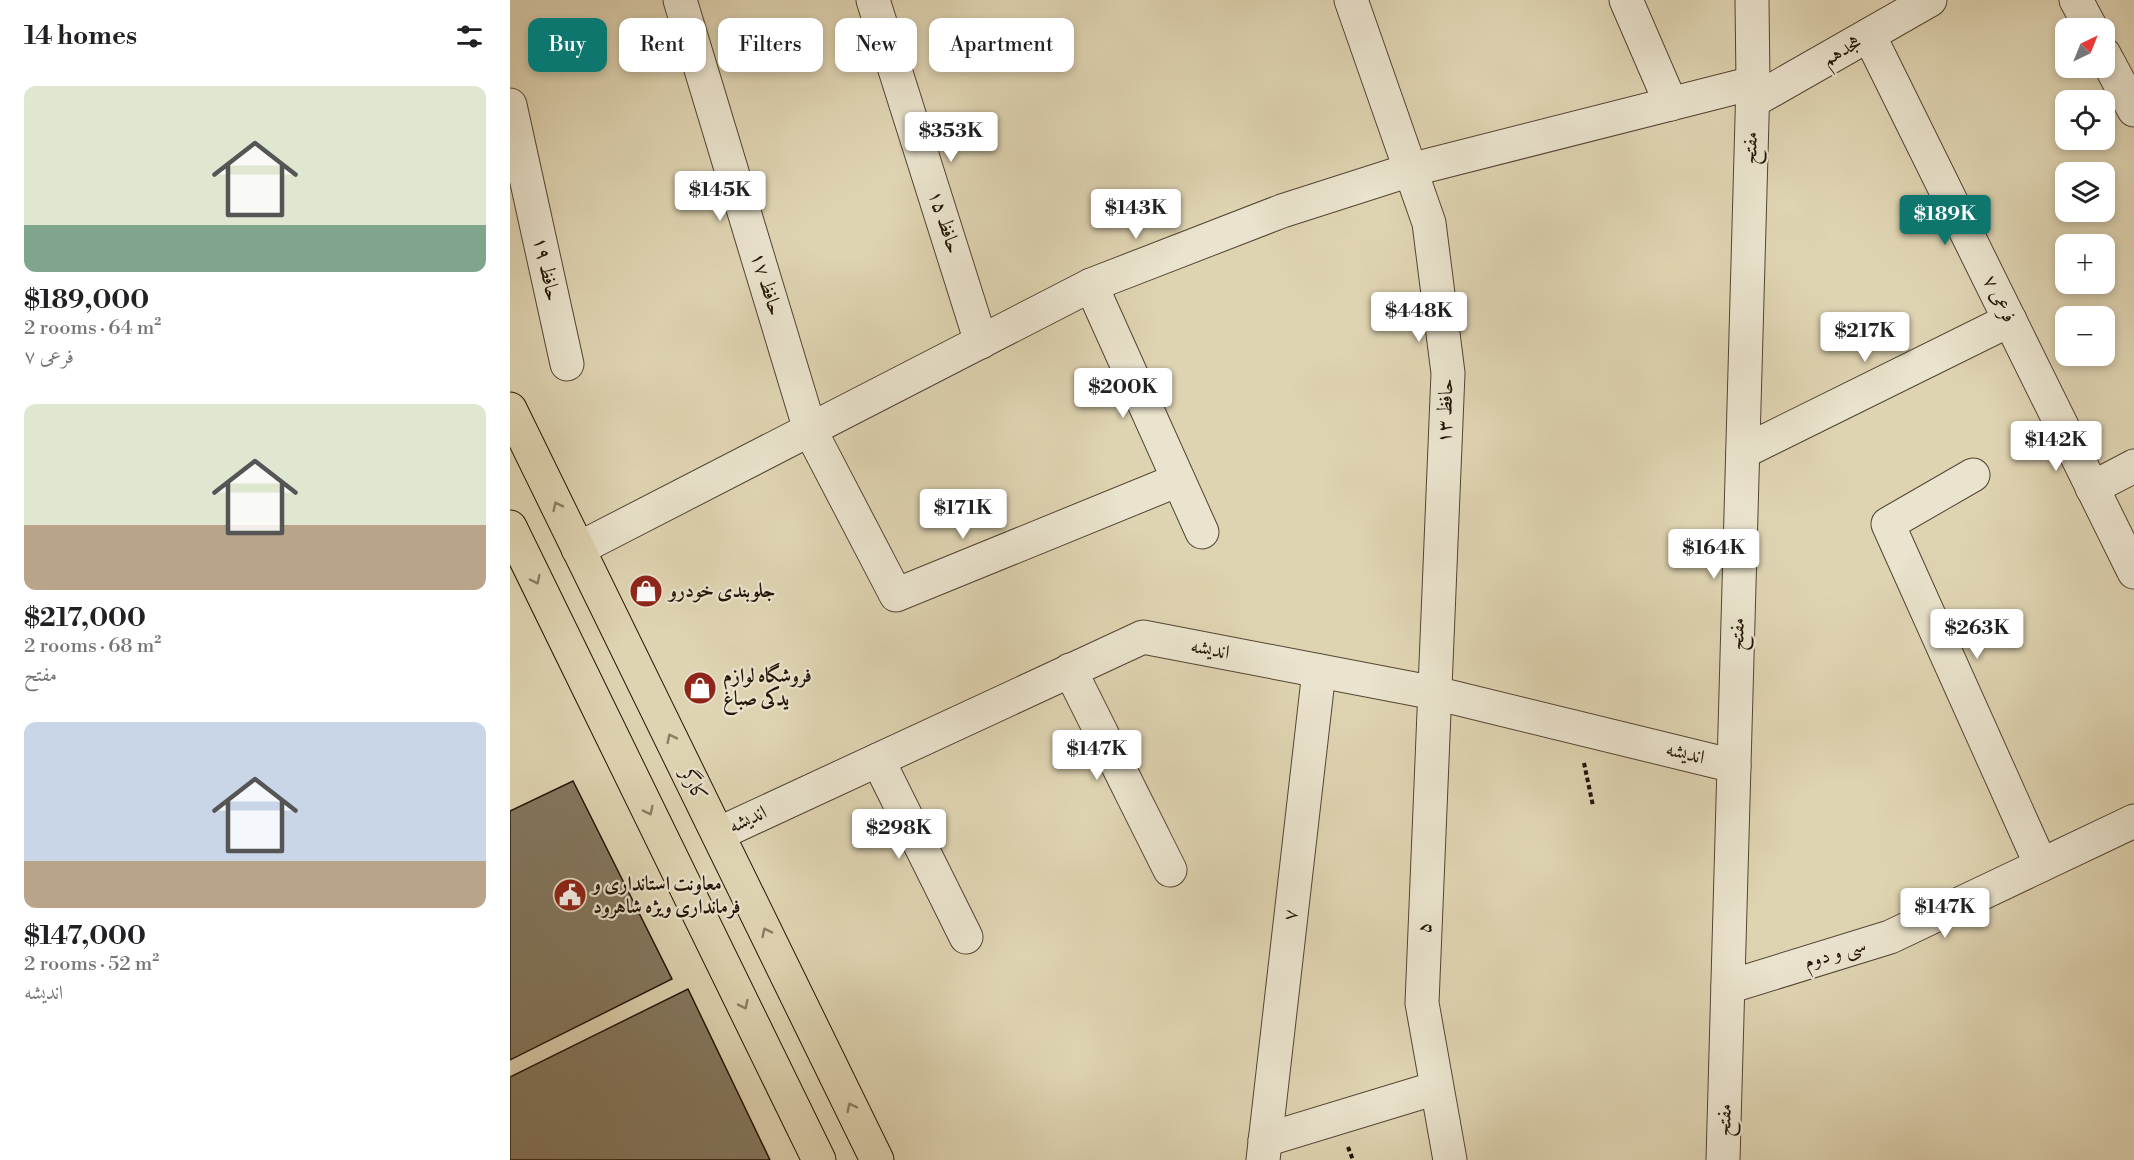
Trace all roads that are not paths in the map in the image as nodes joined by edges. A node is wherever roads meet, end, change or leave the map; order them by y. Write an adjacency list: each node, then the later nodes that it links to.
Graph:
1 (680, 0): 21 (street, حافظ ۱۷)
2 (873, 0): 18 (street, حافظ ۱۵)
3 (1351, 0): 15 (street, حافظ ۱۳)
4 (1626, 0): 12 (street)
5 (1752, 0): 11 (street, مفتح)
6 (1930, 0): 9 (street, هجدهم)
7 (2076, 0): 8 (street)
8 (2086, 18)
9 (1869, 35): 11 (street, هجدهم); 17 (street, فرعی ۷)
10 (2115, 75): 14 (street)
11 (1753, 92): 12 (street, هجدهم); 22 (street, مفتح)
12 (1671, 104): 15 (street, هجدهم)
13 (510, 105): 19 (street, حافظ ۱۹)
14 (2134, 110)
15 (1410, 170): 16 (street, هجدهم); 33 (street, حافظ ۱۳)
16 (1091, 285): 18 (street, هجدهم); 25 (street)
17 (2010, 320): 22 (street); 26 (street, فرعی ۷)
18 (981, 342): 21 (street, هجدهم)
19 (567, 364)
20 (510, 409): 29 (main road, کارگر, one-way to 20)
21 (810, 430): 25 (street, حافظ ۱۷); 29 (street, هجدهم)
22 (1743, 452): 35 (street, مفتح)
23 (2134, 466): 26 (street)
24 (1972, 475): 38 (street)
25 (1178, 480): 28 (street)
26 (2092, 488): 30 (street, فرعی ۷)
27 (510, 527): 44 (main road, one-way to 44)
28 (1202, 532)
29 (578, 549): 37 (main road, کارگر, one-way to 29)
30 (2134, 572)
31 (1070, 670): 32 (street, اندیشه); 34 (street, اندیشه); 39 (street)
32 (1319, 671): 33 (street, اندیشه); 43 (street, ۷)
33 (1435, 693): 35 (street, اندیشه); 42 (street, ۵)
34 (879, 760): 37 (street, اندیشه); 40 (street)
35 (1734, 766): 41 (street, مفتح)
36 (2134, 821): 38 (street, سی و دوم)
37 (718, 834): 45 (main road, کارگر, one-way to 37)
38 (2041, 865): 41 (street, سی و دوم)
39 (1170, 870)
40 (966, 937)
41 (1728, 987): 47 (street, مفتح)
42 (1436, 1088): 43 (street); 46 (street, ۵)
43 (1264, 1150)
44 (819, 1160)
45 (877, 1160)
46 (1450, 1160)
47 (1723, 1160)

